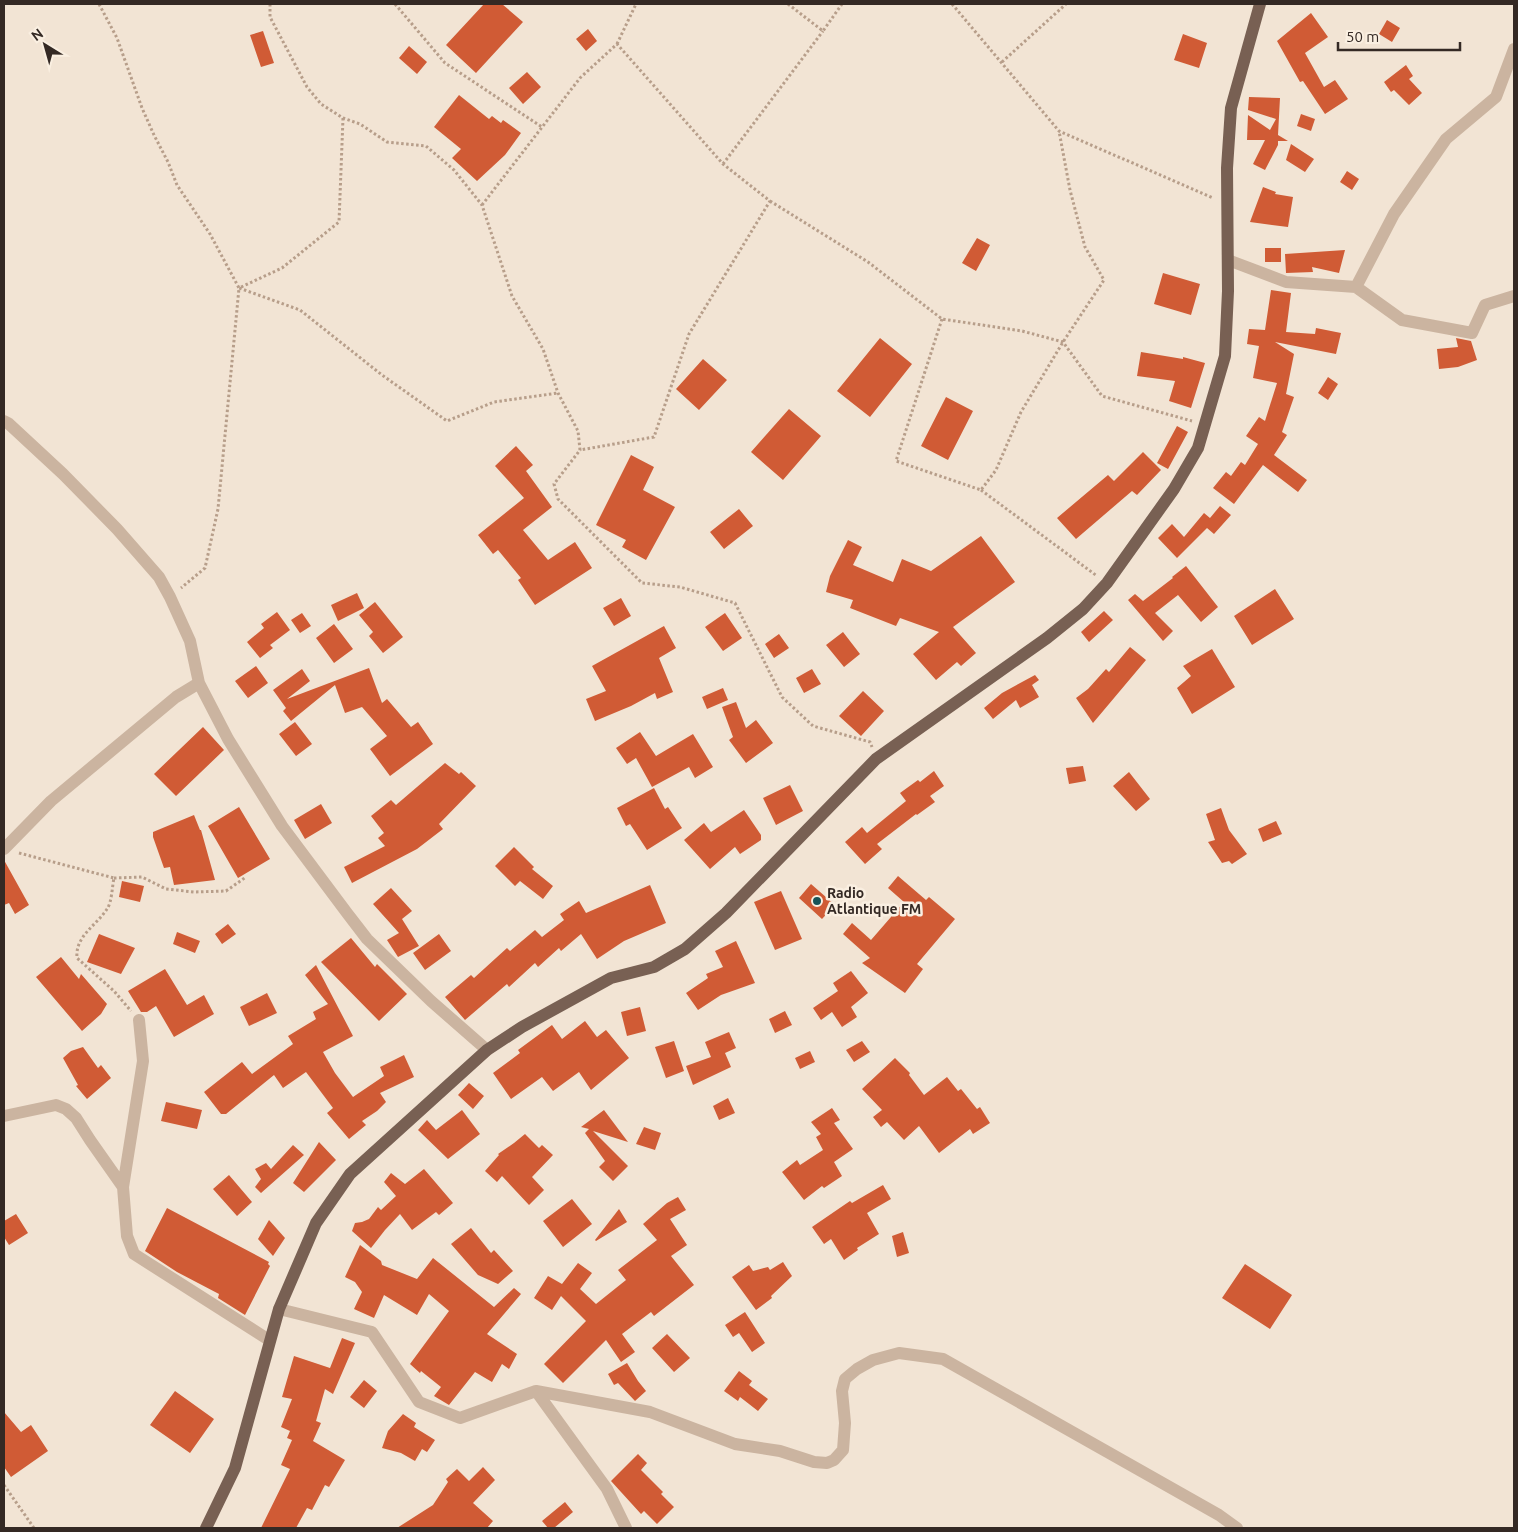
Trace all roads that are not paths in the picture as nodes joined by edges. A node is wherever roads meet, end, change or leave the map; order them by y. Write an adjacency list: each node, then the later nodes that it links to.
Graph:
1 (1260, 4): 3 (main road)
2 (1514, 49): 4 (street)
3 (1228, 260): 4 (street); 10 (main road)
4 (1356, 287): 5 (street)
5 (1514, 296)
6 (4, 420): 7 (street)
7 (198, 683): 8 (street); 10 (street)
8 (4, 849)
9 (139, 1020): 12 (street)
10 (487, 1050): 13 (main road)
11 (4, 1116): 12 (street)
12 (123, 1186): 14 (street)
13 (279, 1309): 14 (main road); 15 (street)
14 (269, 1340): 16 (main road)
15 (536, 1391): 17 (street); 18 (street)
16 (206, 1528)
17 (626, 1528)
18 (1237, 1528)

